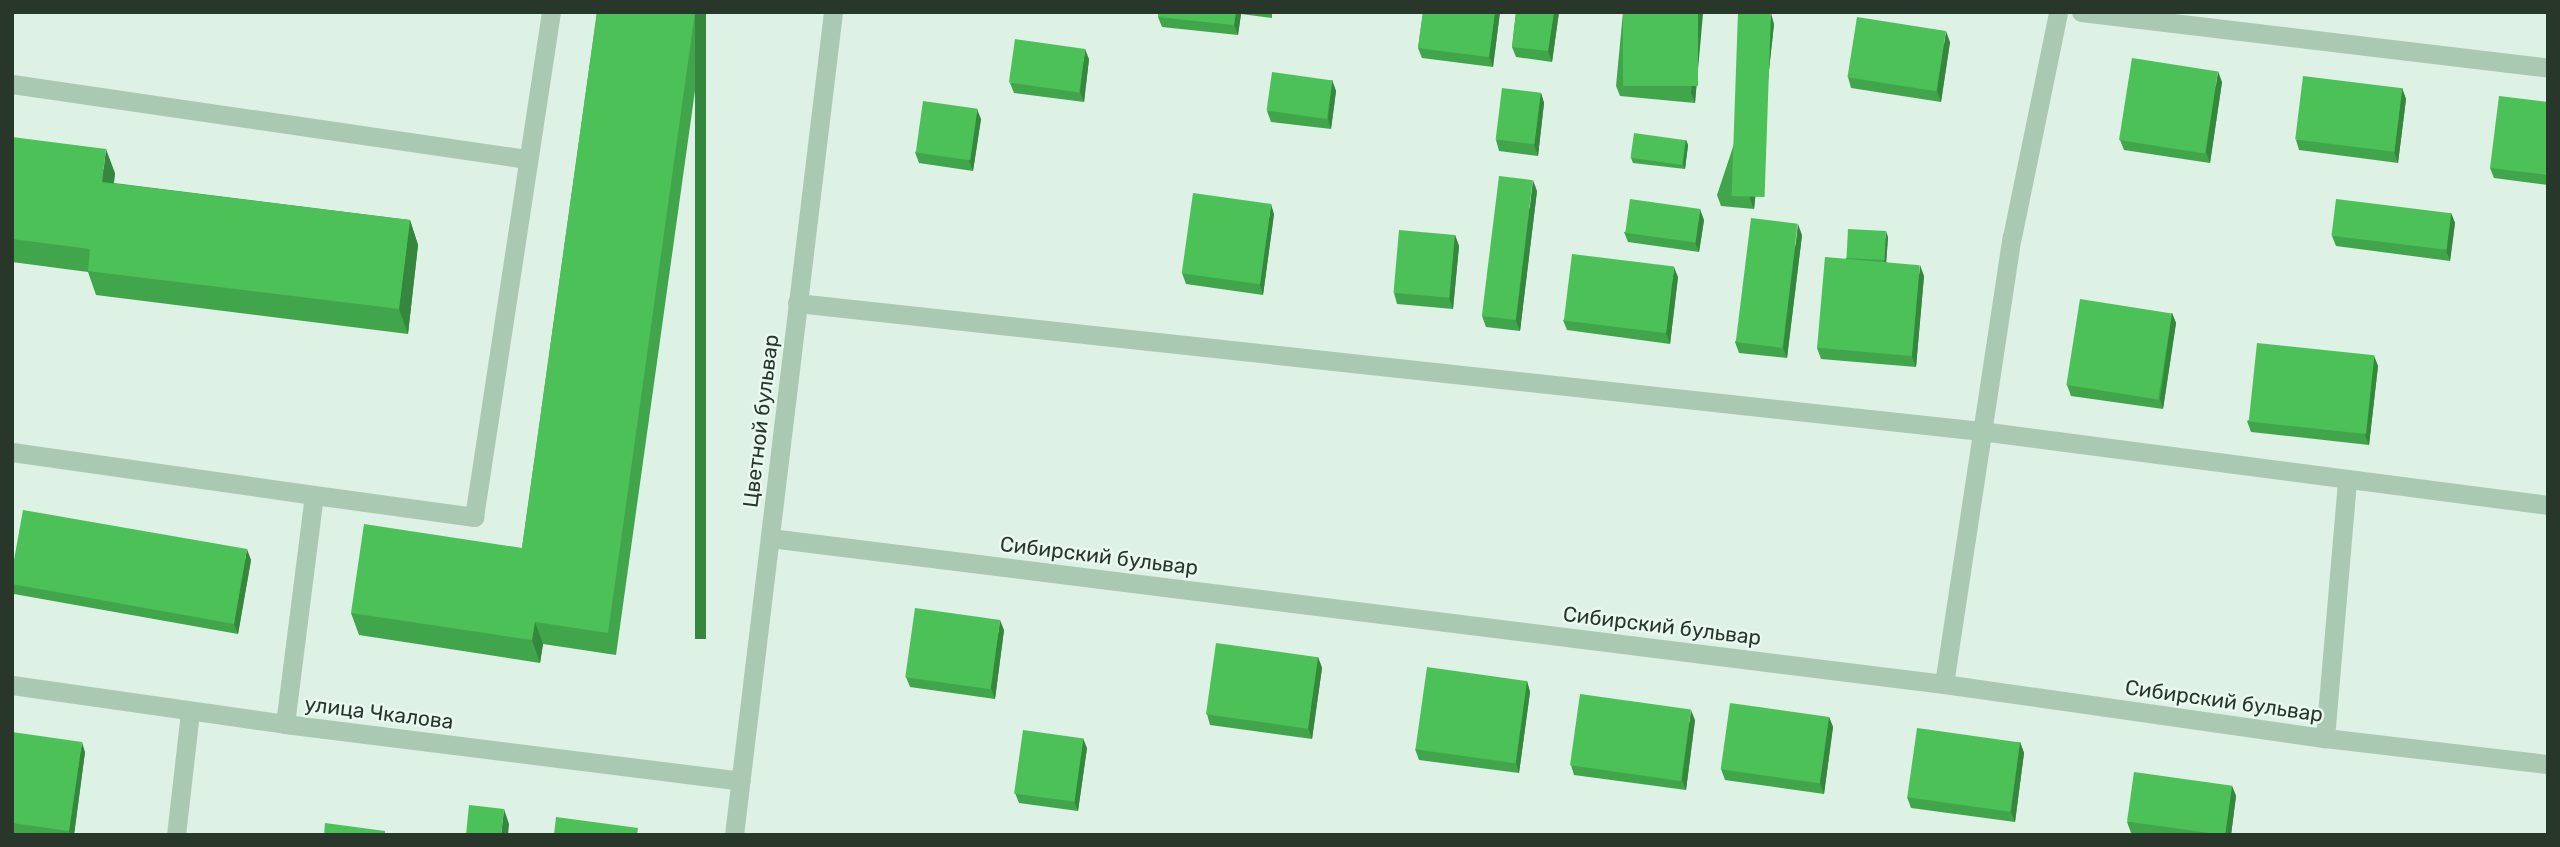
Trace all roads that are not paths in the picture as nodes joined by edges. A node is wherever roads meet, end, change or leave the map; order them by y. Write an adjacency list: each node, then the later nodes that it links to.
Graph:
1 (551, 12): 7 (street)
2 (833, 12): 8 (street, Цветной бульвар)
3 (2058, 12): 9 (street)
4 (2081, 12): 5 (street)
5 (2548, 68)
6 (12, 84): 7 (street)
7 (527, 159): 12 (street)
8 (797, 303): 9 (street); 14 (street, Цветной бульвар)
9 (1981, 431): 11 (street); 15 (street)
10 (12, 452): 12 (street)
11 (2347, 481): 13 (street); 19 (street)
12 (314, 495): 18 (street)
13 (2548, 505)
14 (770, 538): 15 (street, Сибирский бульвар); 21 (street, Цветной бульвар)
15 (1944, 684): 19 (street, Сибирский бульвар)
16 (12, 685): 17 (street, улица Чкалова)
17 (190, 712): 18 (street, улица Чкалова); 22 (street)
18 (285, 724): 21 (street, улица Чкалова)
19 (2325, 738): 20 (street, Сибирский бульвар)
20 (2548, 764)
21 (740, 781): 23 (street, Цветной бульвар)
22 (176, 835)
23 (734, 835)

